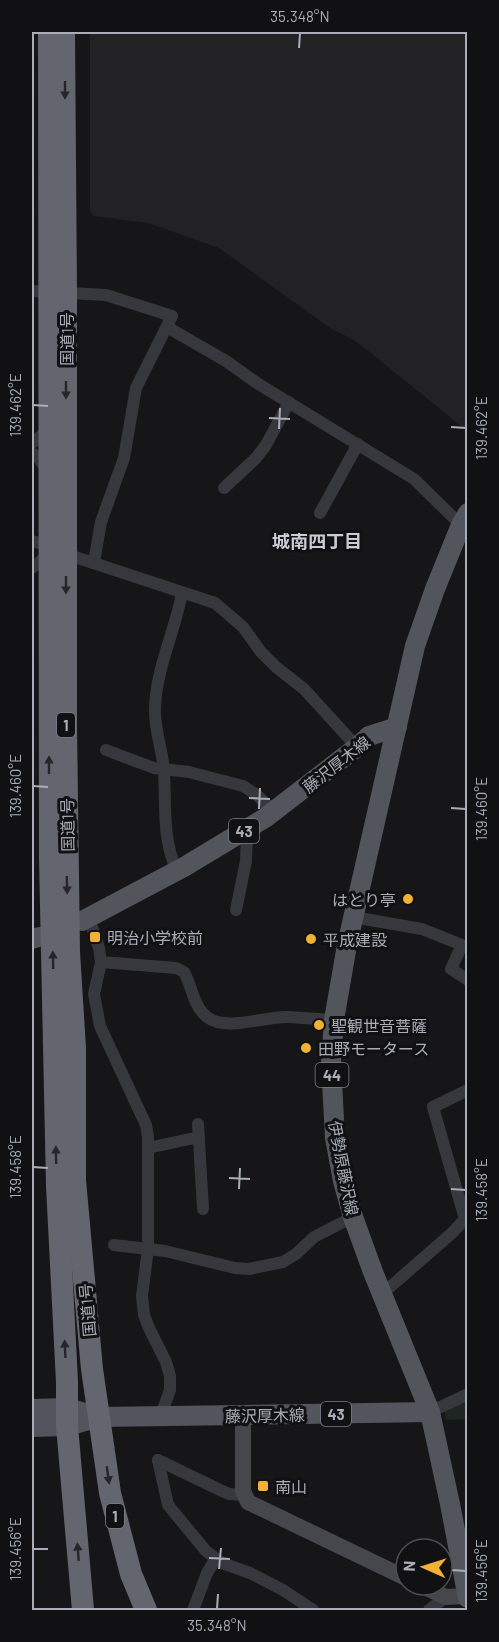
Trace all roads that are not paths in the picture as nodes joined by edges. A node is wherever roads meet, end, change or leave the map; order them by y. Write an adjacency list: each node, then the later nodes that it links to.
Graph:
1 (49, 32): 3 (highway, 国道1号 / 1)
2 (64, 32): 3 (highway, 国道1号 / 1, one-way to 3)
3 (49, 292): 4 (street); 6 (highway, 国道1号 / 1); 14 (highway, 国道1号 / 1, one-way to 14)
4 (167, 327): 5 (street); 15 (street)
5 (289, 402): 8 (street); 11 (street)
6 (50, 422): 7 (street); 10 (highway, 国道1号 / 1)
7 (32, 442)
8 (358, 444): 12 (street); 13 (street)
9 (32, 453): 10 (street)
10 (50, 481): 14 (highway, 国道1号 / 1)
11 (224, 488)
12 (320, 513)
13 (464, 519): 18 (main road)
14 (49, 548): 15 (street); 16 (street); 45 (highway, 国道1号 / 1, one-way to 14); 46 (highway, 国道1号 / 1, one-way to 46)
15 (94, 562): 17 (street)
16 (32, 568)
17 (182, 593): 19 (street); 21 (street)
18 (397, 727): 19 (main road, 藤沢厚木線 / 43); 26 (main road, 伊勢原藤沢線 / 44)
19 (357, 747): 22 (main road, 藤沢厚木線 / 43)
20 (106, 750): 21 (street)
21 (164, 770): 22 (street); 24 (street)
22 (274, 812): 23 (main road, 藤沢厚木線 / 43)
23 (247, 829): 24 (main road, 藤沢厚木線 / 43); 25 (street)
24 (177, 871): 27 (main road, 藤沢厚木線 / 43)
25 (236, 910)
26 (353, 917): 29 (street); 30 (main road, 伊勢原藤沢線 / 44)
27 (85, 920): 28 (street)
28 (101, 962): 30 (street); 32 (street)
29 (468, 980)
30 (334, 1020): 35 (main road, 伊勢原藤沢線 / 44)
31 (468, 1090): 33 (street)
32 (148, 1148): 34 (street); 38 (street)
33 (463, 1191): 36 (street)
34 (203, 1209)
35 (353, 1217): 38 (street); 39 (main road, 伊勢原藤沢線 / 44)
36 (466, 1221): 39 (street)
37 (114, 1245): 38 (street)
38 (148, 1249): 43 (street)
39 (380, 1289): 42 (main road, 伊勢原藤沢線 / 44)
40 (468, 1394): 42 (street)
41 (32, 1409): 45 (main road, 藤沢厚木線 / 43)
42 (430, 1412): 44 (main road, 藤沢厚木線 / 43); 51 (main road, 伊勢原藤沢線 / 44)
43 (161, 1415): 44 (main road, 藤沢厚木線 / 43); 46 (main road, 藤沢厚木線 / 43)
44 (243, 1415): 48 (street)
45 (68, 1417): 46 (main road, 藤沢厚木線 / 43); 47 (main road, 藤沢厚木線 / 43); 53 (highway, 国道1号 / 1, one-way to 45)
46 (99, 1417): 54 (highway, 国道1号 / 1, one-way to 54)
47 (32, 1427)
48 (243, 1495): 49 (street); 50 (street)
49 (215, 1560): 55 (street); 56 (street)
50 (394, 1572)
51 (467, 1597): 52 (street)
52 (446, 1598): 57 (street)
53 (83, 1611)
54 (147, 1611)
55 (194, 1611)
56 (313, 1611)
57 (429, 1611)

